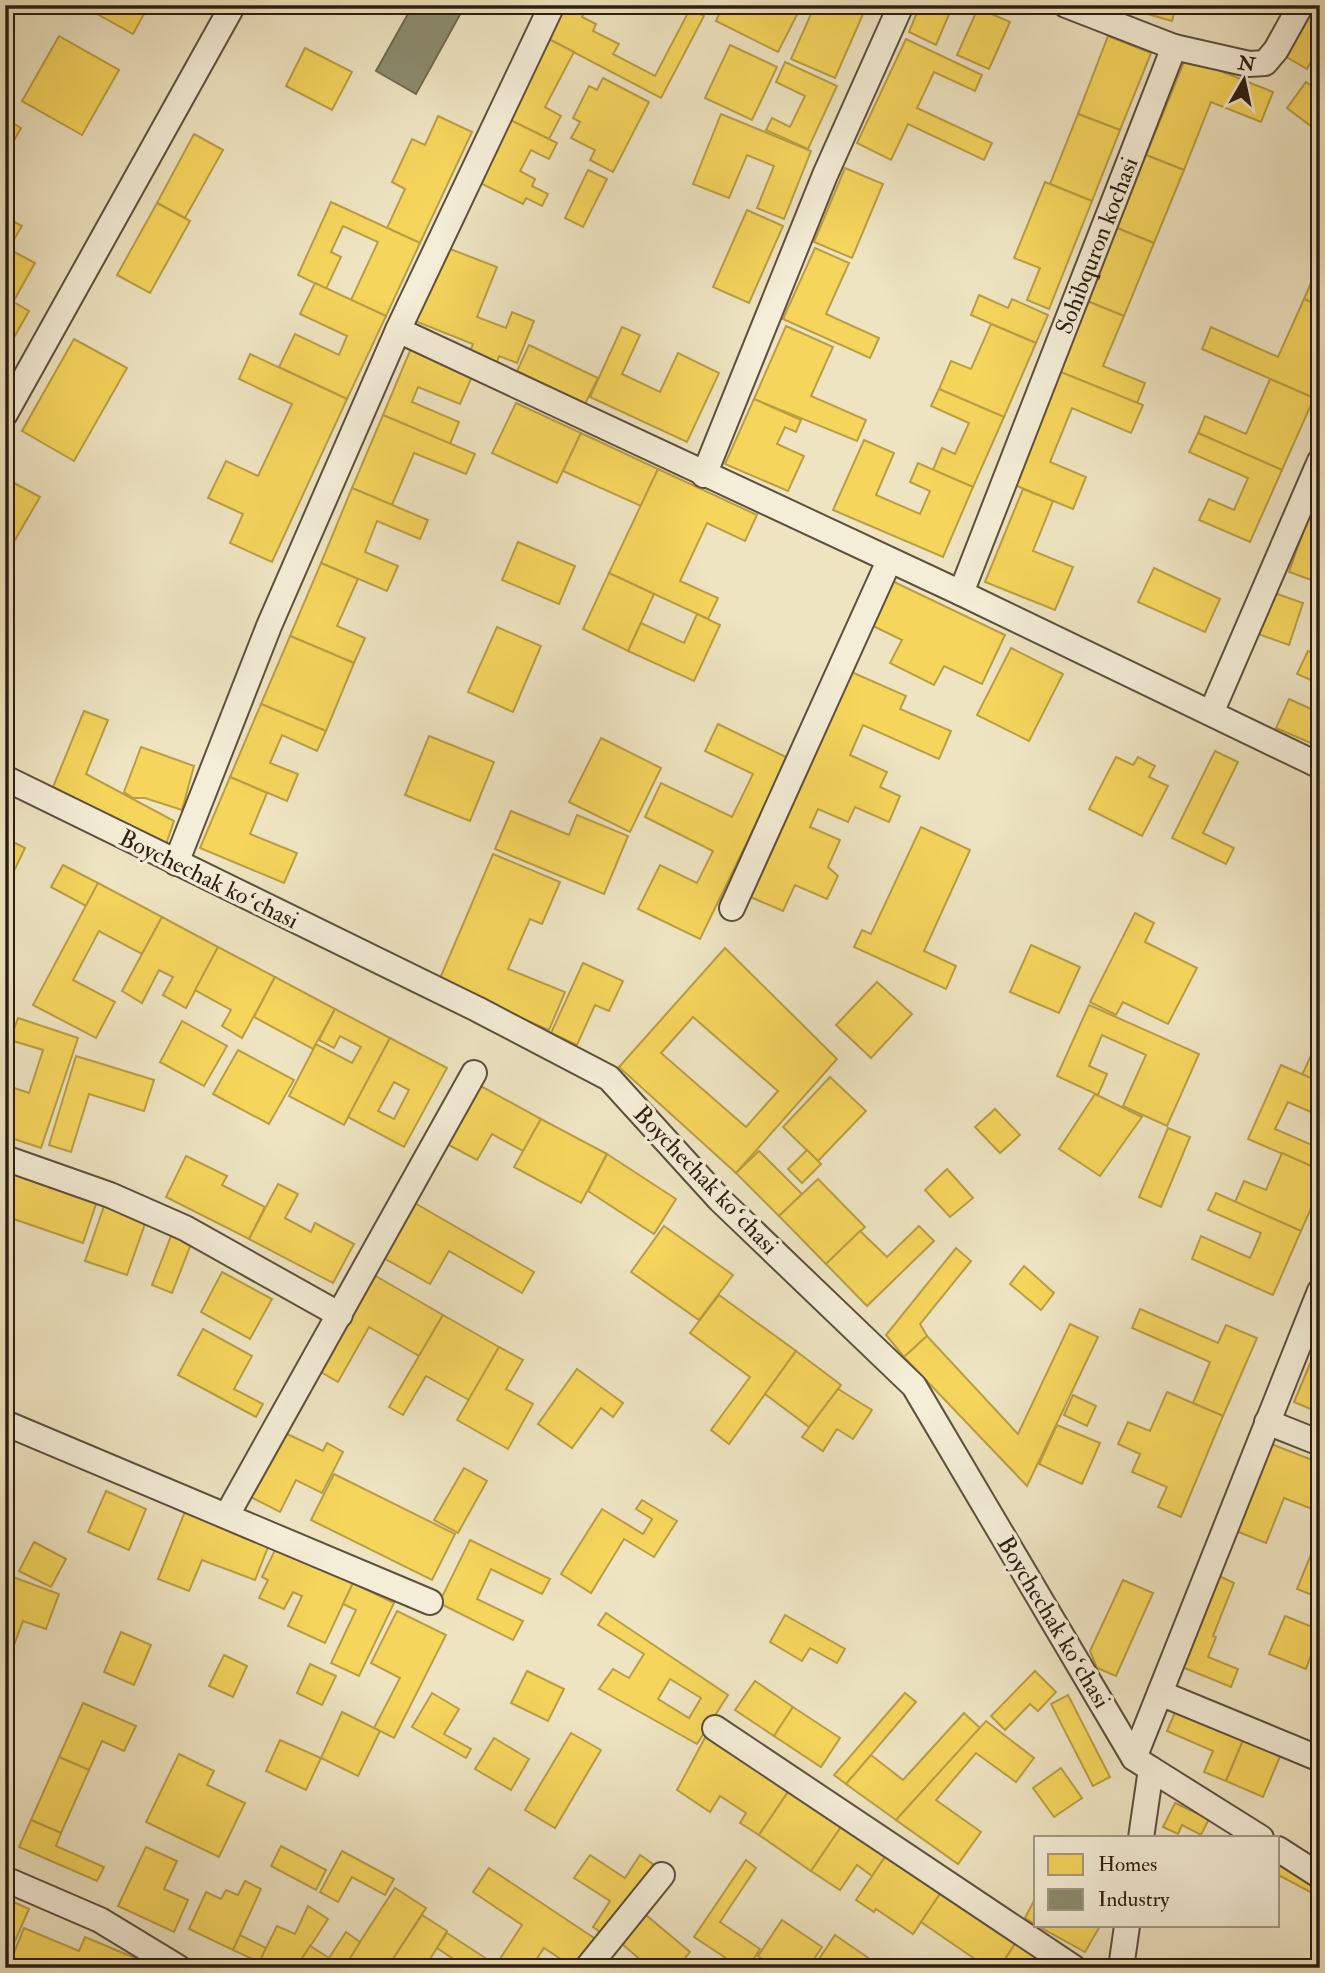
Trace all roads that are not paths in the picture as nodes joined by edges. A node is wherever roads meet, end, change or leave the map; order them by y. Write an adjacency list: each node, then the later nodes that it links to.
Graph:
1 (233, 5): 8 (street)
2 (552, 5): 7 (street)
3 (901, 5): 10 (street)
4 (1301, 5): 6 (street)
5 (1077, 7): 6 (street)
6 (1174, 47): 12 (street, Sohibquron kochasi)
7 (398, 330): 10 (street); 16 (street)
8 (5, 414)
9 (1320, 461): 13 (street)
10 (704, 475): 11 (street)
11 (889, 561): 12 (street); 17 (street)
12 (961, 593): 13 (street)
13 (1211, 713): 14 (street)
14 (1320, 766)
15 (5, 778): 16 (street, Boychechak koʻchasi)
16 (176, 863): 30 (street, Boychechak koʻchasi)
17 (732, 908)
18 (474, 1073): 21 (street)
19 (5, 1158): 21 (street)
20 (1320, 1291): 22 (street)
21 (340, 1315): 25 (street)
22 (1266, 1422): 24 (street); 27 (street)
23 (5, 1423): 25 (street)
24 (1320, 1443)
25 (227, 1514): 26 (street)
26 (430, 1602)
27 (1160, 1693): 29 (street); 30 (street)
28 (715, 1728): 40 (street)
29 (1320, 1759)
30 (1143, 1763): 31 (street); 32 (street)
31 (1141, 1836)
32 (1258, 1836)
33 (1280, 1850): 35 (street)
34 (662, 1875): 39 (street)
35 (1320, 1876)
36 (5, 1879): 38 (street)
37 (1127, 1927): 41 (street)
38 (179, 1968)
39 (587, 1968)
40 (1073, 1968)
41 (1121, 1968)

